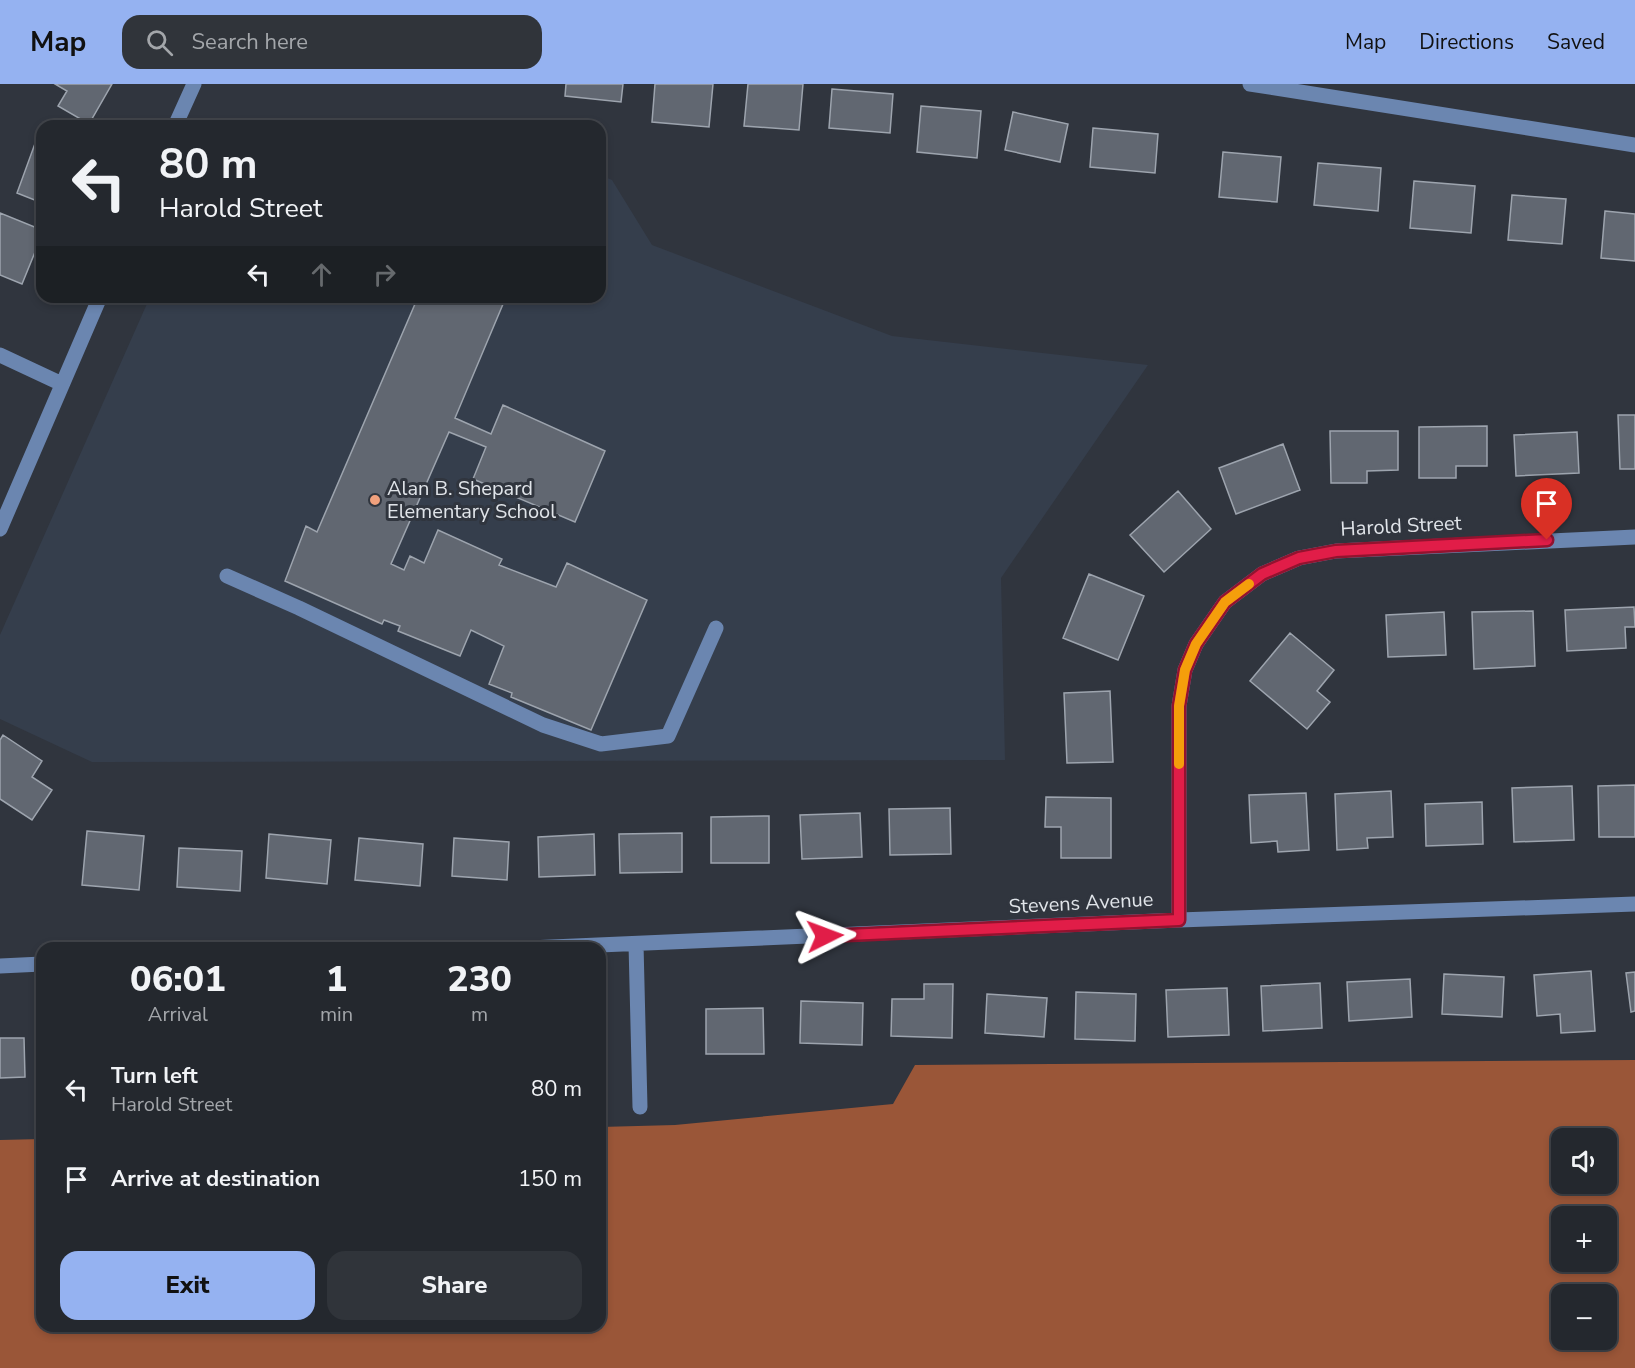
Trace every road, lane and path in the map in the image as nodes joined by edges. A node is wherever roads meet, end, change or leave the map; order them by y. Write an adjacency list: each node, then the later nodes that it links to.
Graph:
1 (194, 84): 3 (street)
2 (1250, 84): 4 (street)
3 (178, 120)
4 (1635, 145)
5 (97, 303): 7 (street)
6 (0, 355): 7 (street)
7 (62, 384): 8 (street)
8 (0, 529)
9 (1635, 537): 13 (street, Harold Street)
10 (226, 576): 11 (street)
11 (716, 628)
12 (1635, 904): 13 (street, Stevens Avenue)
13 (1179, 920): 14 (street, Stevens Avenue)
14 (636, 944): 15 (street, Stevens Avenue); 18 (street)
15 (606, 945)
16 (36, 964): 17 (street)
17 (0, 966)
18 (640, 1107)

